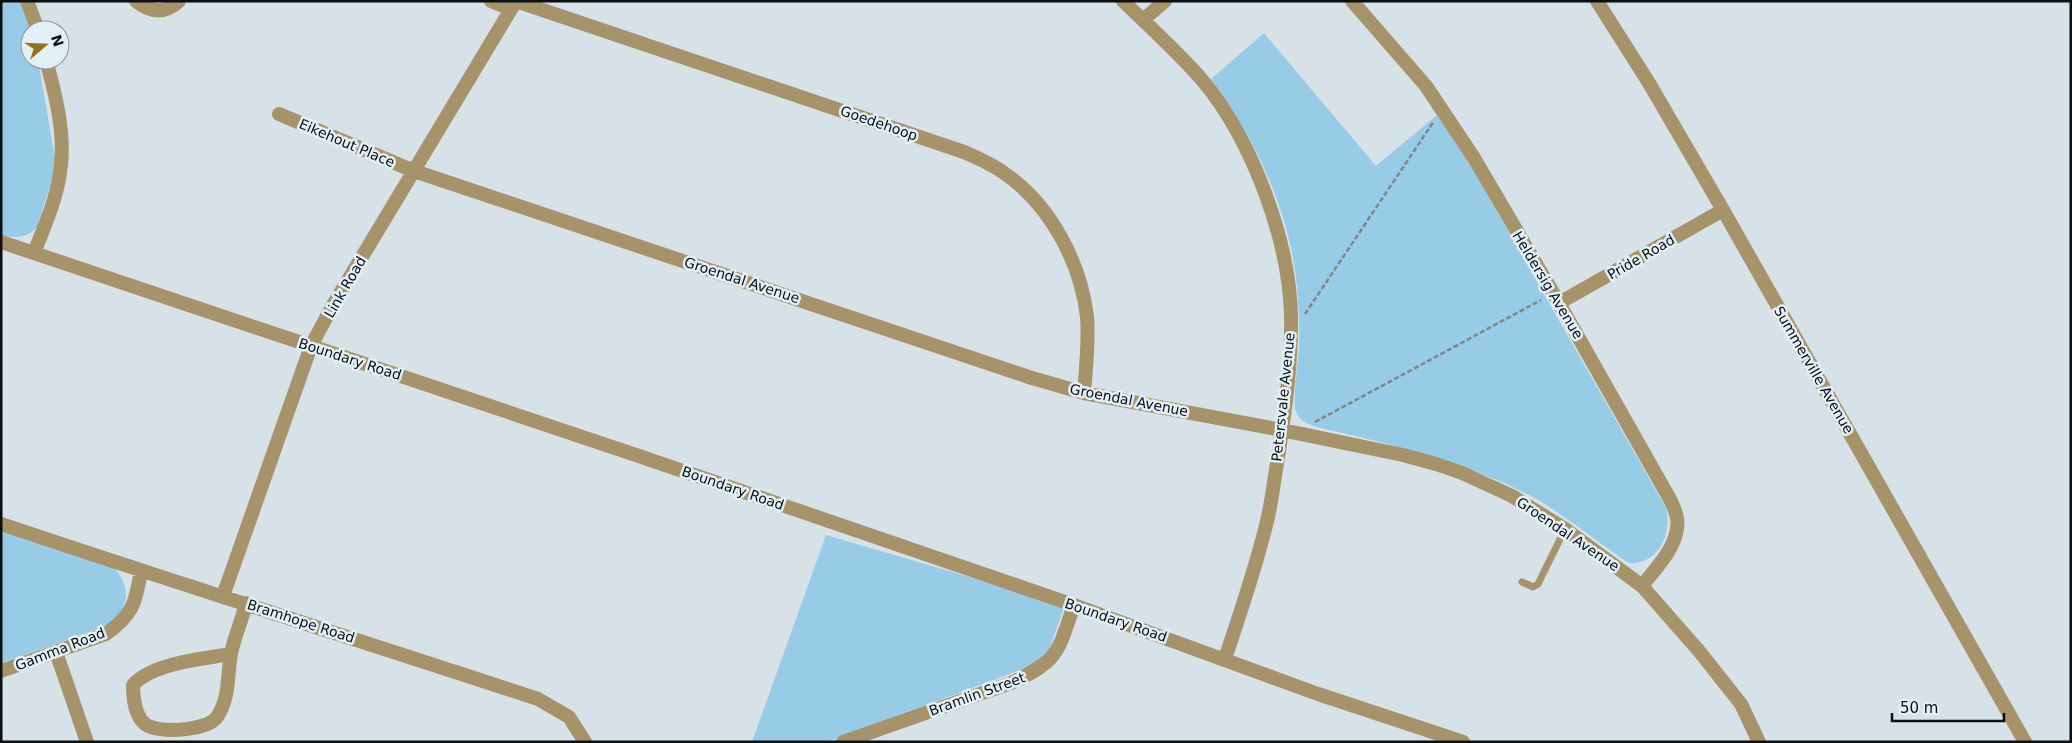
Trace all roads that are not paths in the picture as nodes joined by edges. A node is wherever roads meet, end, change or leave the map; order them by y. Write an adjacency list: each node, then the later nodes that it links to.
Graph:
1 (27, 1): 10 (street)
2 (136, 1): 3 (street)
3 (179, 1)
4 (491, 1): 9 (street, Goedehoop)
5 (1123, 1): 11 (street, Petersvale Avenue)
6 (1166, 1): 11 (street)
7 (1352, 1): 18 (street, Heldersig Avenue)
8 (1597, 1): 15 (street, Summerville Avenue)
9 (514, 4): 14 (street, Link Road); 20 (street, Goedehoop)
10 (34, 20)
11 (1143, 20): 21 (street, Petersvale Avenue)
12 (48, 70): 17 (street)
13 (279, 114): 14 (street, Eikehout Place)
14 (414, 171): 19 (street, Link Road); 20 (street, Groendal Avenue)
15 (1723, 210): 18 (street, Pride Road); 39 (street, Summerville Avenue)
16 (1, 242): 17 (street, Boundary Road)
17 (34, 253): 19 (street, Boundary Road)
18 (1556, 298): 26 (street, Heldersig Avenue)
19 (311, 346): 27 (street, Link Road); 29 (street, Boundary Road)
20 (1084, 393): 21 (street, Groendal Avenue)
21 (1289, 431): 23 (street, Groendal Avenue); 32 (street, Petersvale Avenue)
22 (1, 524): 24 (street, Bramhope Road)
23 (1565, 528): 25 (lane); 26 (street, Groendal Avenue)
24 (141, 571): 27 (street, Bramhope Road); 30 (street, Gamma Road)
25 (1522, 582)
26 (1642, 586): 38 (street, Groendal Avenue)
27 (223, 596): 28 (street, Bramhope Road)
28 (246, 604): 31 (street); 35 (street, Bramhope Road)
29 (1074, 605): 32 (street, Boundary Road); 36 (street, Bramlin Street)
30 (56, 652): 33 (street, Gamma Road); 34 (street)
31 (231, 654): 31 (street)
32 (1225, 659): 37 (street, Boundary Road)
33 (1, 671)
34 (87, 742)
35 (585, 742)
36 (843, 742)
37 (1463, 742)
38 (1759, 742)
39 (2025, 742)

